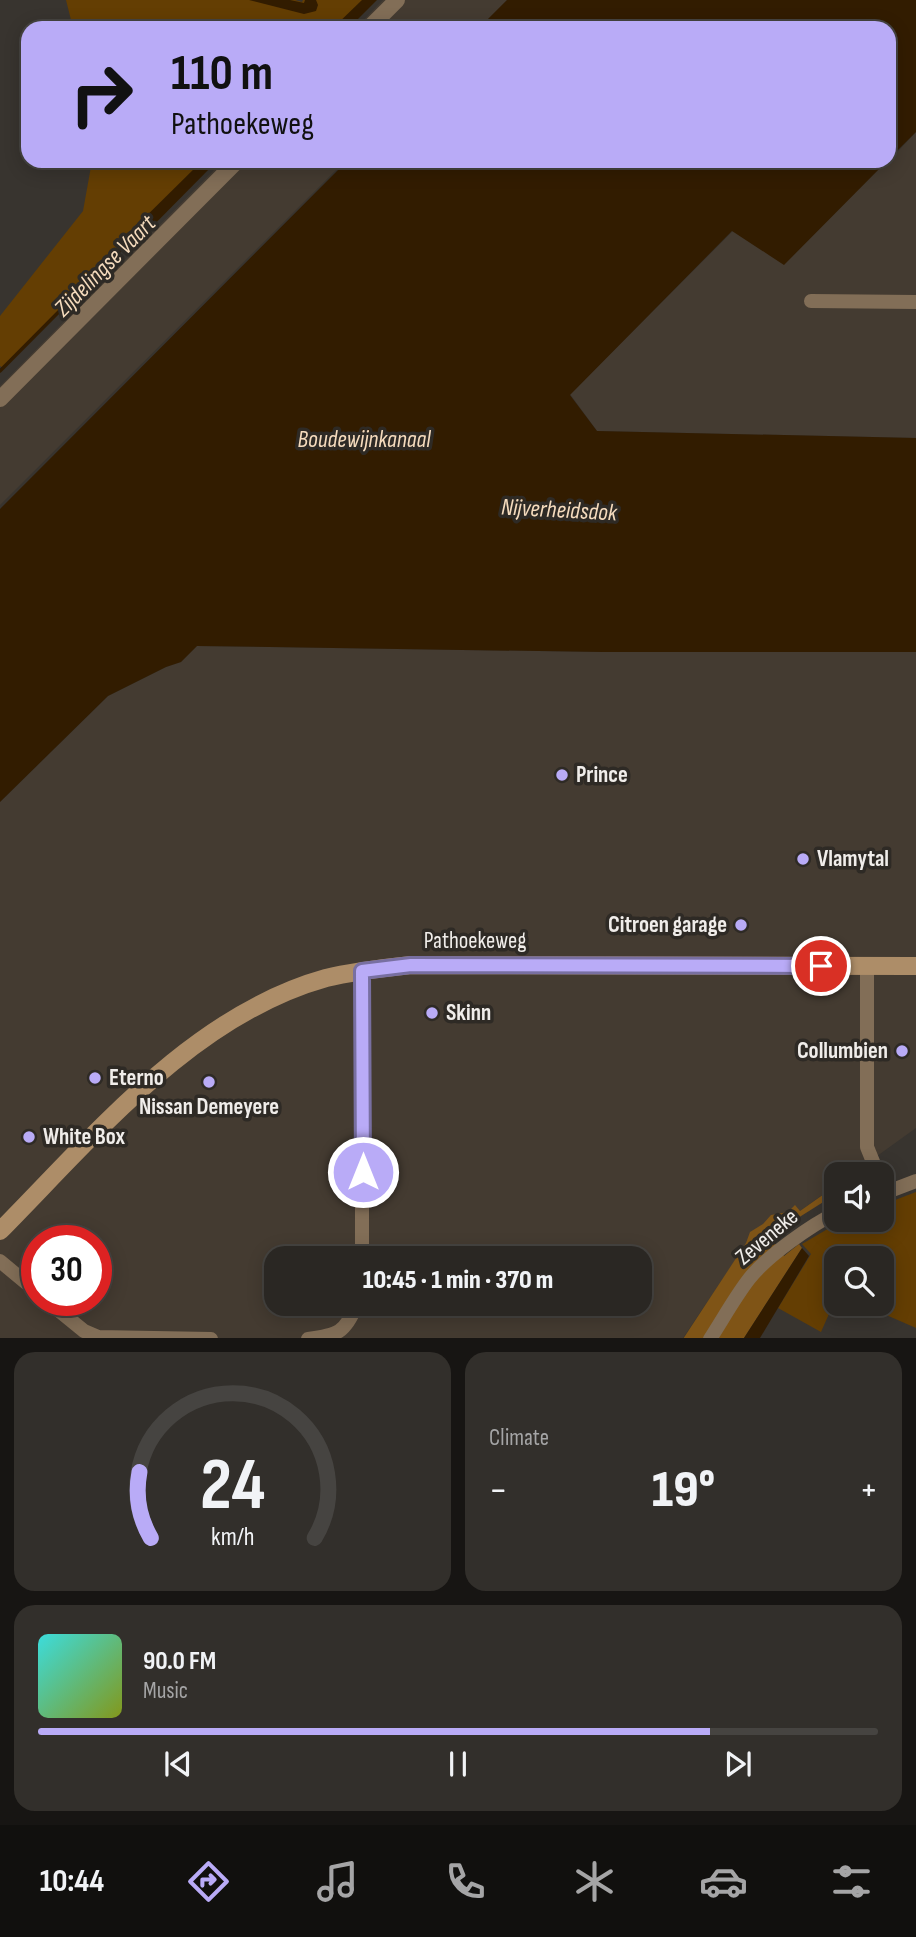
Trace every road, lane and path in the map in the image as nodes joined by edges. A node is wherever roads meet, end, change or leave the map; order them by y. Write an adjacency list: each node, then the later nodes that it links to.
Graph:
1 (397, 0): 2 (street)
2 (376, 21)
3 (230, 168): 6 (street)
4 (811, 301): 5 (street)
5 (916, 302)
6 (0, 399)
7 (867, 966): 8 (main road, Pathoekeweg); 9 (main road, Pathoekeweg); 10 (street)
8 (916, 966)
9 (362, 971): 14 (main road, Pathoekeweg); 15 (street)
10 (873, 1162)
11 (916, 1181): 12 (street)
12 (894, 1188)
13 (824, 1221): 22 (street, Zeveneke)
14 (0, 1231)
15 (362, 1246)
16 (0, 1261): 17 (street)
17 (21, 1279)
18 (66, 1316): 20 (street)
19 (351, 1316): 21 (street)
20 (154, 1338)
21 (317, 1338)
22 (711, 1338)

